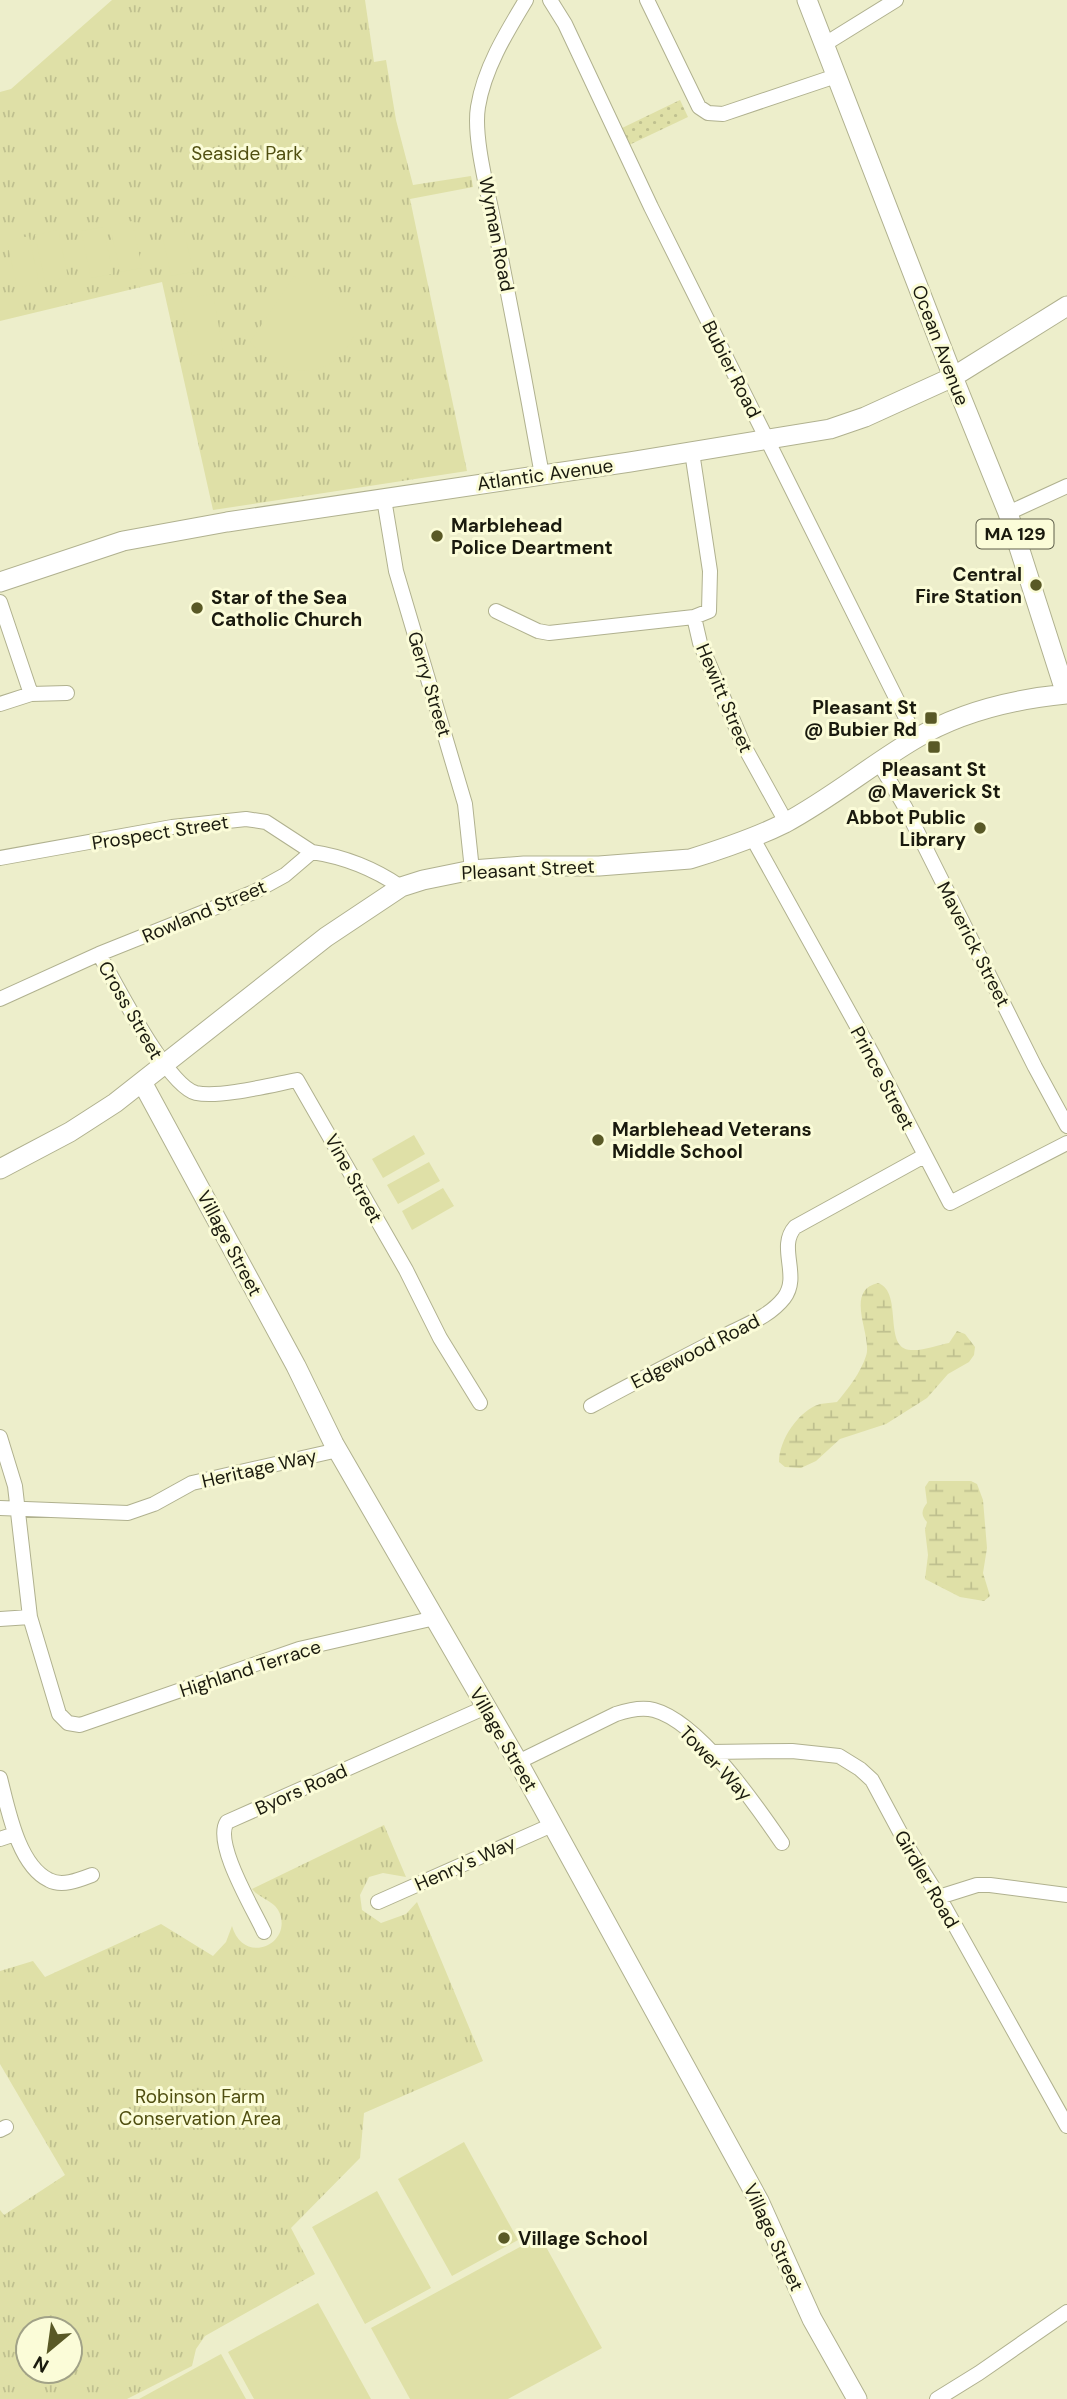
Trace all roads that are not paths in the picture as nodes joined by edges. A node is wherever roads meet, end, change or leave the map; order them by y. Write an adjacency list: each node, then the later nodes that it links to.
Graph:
1 (526, 0): 12 (street, Wyman Road)
2 (550, 0): 10 (street, Bubier Road)
3 (647, 0): 7 (street)
4 (807, 0): 6 (main road, Ocean Avenue)
5 (896, 0): 6 (street)
6 (825, 44): 7 (main road, Ocean Avenue)
7 (836, 76): 9 (main road, Ocean Avenue)
8 (1067, 306): 9 (main road, Atlantic Avenue)
9 (953, 377): 10 (main road, Atlantic Avenue); 15 (main road, Ocean Avenue / MA 129)
10 (767, 439): 11 (main road, Atlantic Avenue); 24 (street, Bubier Road)
11 (692, 452): 12 (main road, Atlantic Avenue); 19 (street, Hewitt Street)
12 (542, 475): 14 (main road, Atlantic Avenue)
13 (1067, 486): 15 (street)
14 (384, 499): 16 (main road, Atlantic Avenue); 30 (street, Gerry Street)
15 (1008, 513): 22 (main road, Ocean Avenue / MA 129)
16 (0, 582)
17 (0, 602): 21 (street)
18 (496, 611): 19 (street)
19 (694, 617): 26 (street, Hewitt Street)
20 (67, 693): 21 (street)
21 (31, 694): 23 (street)
22 (1067, 694): 24 (main road, Pleasant Street)
23 (0, 704)
24 (916, 738): 25 (main road, Pleasant Street)
25 (879, 763): 26 (main road, Pleasant Street); 36 (street, Maverick Street)
26 (786, 822): 27 (main road, Pleasant Street)
27 (752, 837): 30 (main road, Pleasant Street); 38 (street, Prince Street)
28 (312, 852): 29 (street, Prospect Street); 31 (street); 32 (street, Rowland Street)
29 (0, 858)
30 (472, 870): 31 (main road, Pleasant Street)
31 (401, 887): 34 (main road, Pleasant Street)
32 (99, 954): 33 (street, Rowland Street); 34 (street, Cross Street)
33 (0, 999)
34 (164, 1065): 35 (main road, Pleasant Street); 40 (street, Vine Street)
35 (142, 1082): 39 (main road, Pleasant Street); 43 (main road, Village Street)
36 (1067, 1126)
37 (1067, 1143): 38 (street, Prince Street)
38 (924, 1156): 41 (street, Edgewood Road)
39 (0, 1169)
40 (480, 1403)
41 (592, 1406)
42 (0, 1437): 45 (street)
43 (338, 1450): 45 (street, Heritage Way); 46 (main road, Village Street)
44 (0, 1508): 45 (street, Heritage Way)
45 (18, 1508): 47 (street)
46 (430, 1611): 47 (street, Highland Terrace); 49 (main road, Village Street)
47 (30, 1617): 48 (street)
48 (0, 1619)
49 (486, 1707): 51 (main road, Village Street); 61 (street, Byors Road)
50 (710, 1752): 51 (street, Tower Way); 56 (street, Tower Way); 59 (street, Girdler Road)
51 (518, 1762): 53 (main road, Village Street)
52 (0, 1778): 54 (street)
53 (552, 1825): 60 (street, Henry's Way); 64 (main road, Village Street)
54 (15, 1834): 55 (street); 57 (street)
55 (0, 1839)
56 (782, 1843)
57 (92, 1875)
58 (1067, 1895): 59 (street)
59 (940, 1897): 62 (street, Girdler Road)
60 (378, 1902)
61 (264, 1932)
62 (1067, 2126)
63 (1067, 2312): 65 (street)
64 (858, 2399)
65 (937, 2399)

